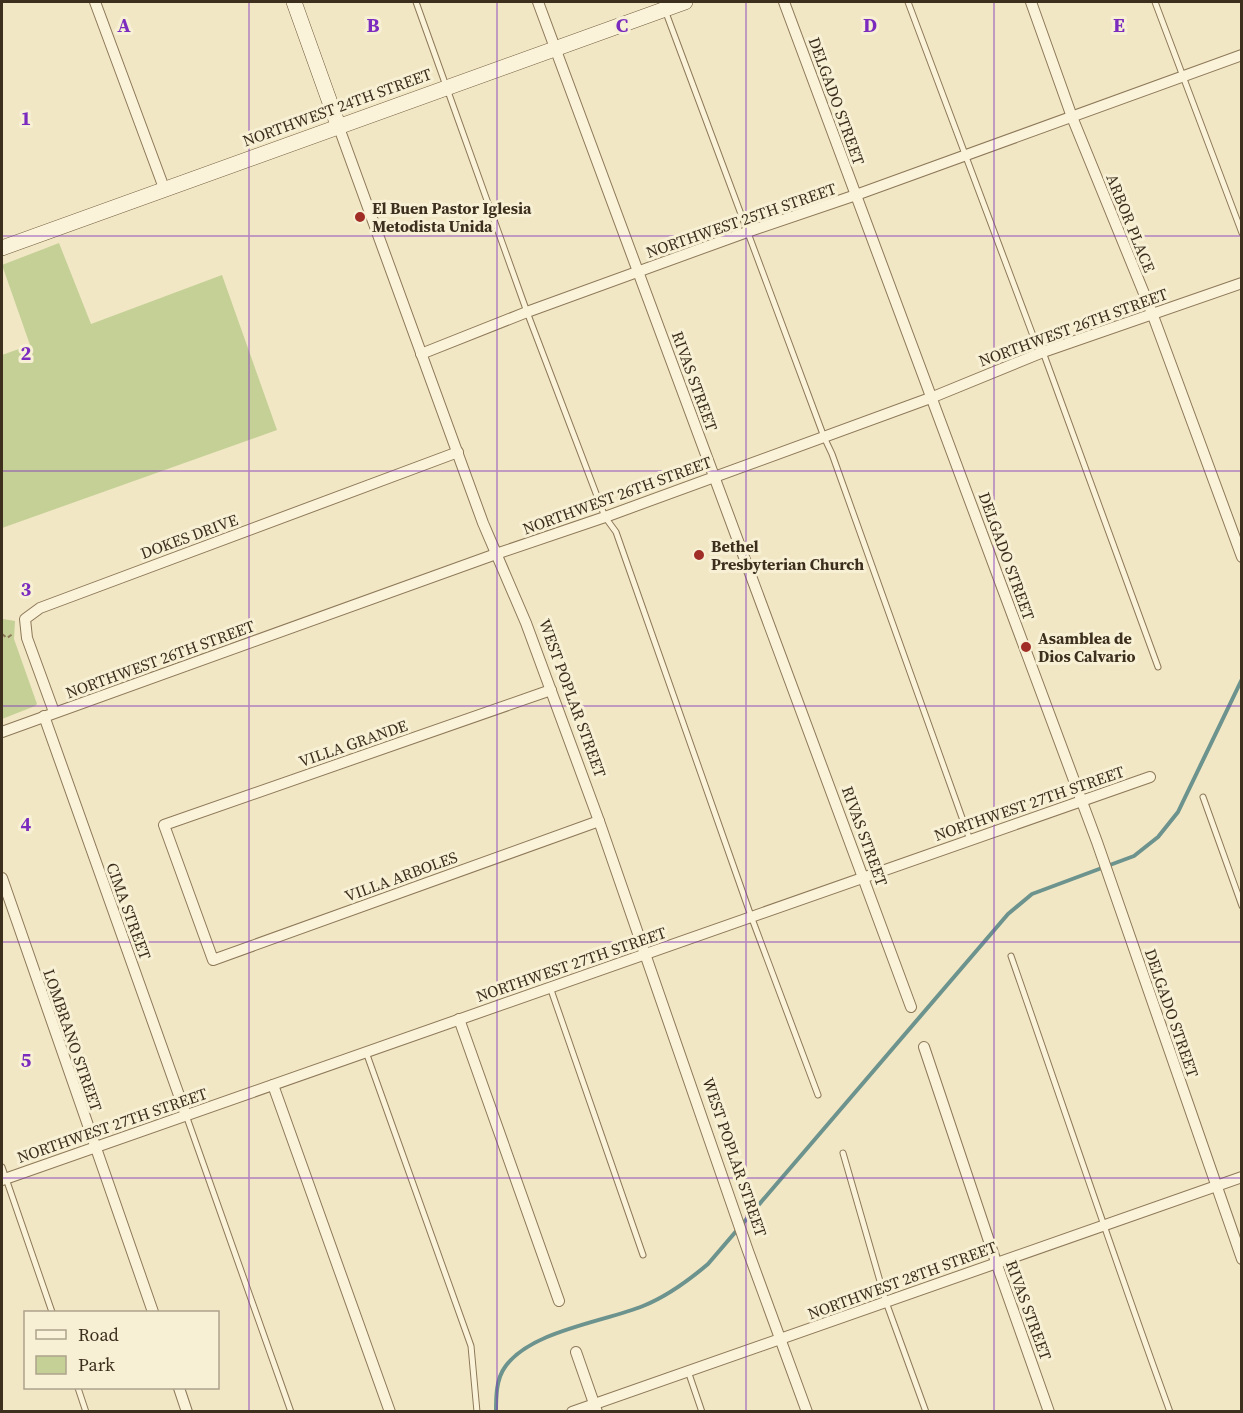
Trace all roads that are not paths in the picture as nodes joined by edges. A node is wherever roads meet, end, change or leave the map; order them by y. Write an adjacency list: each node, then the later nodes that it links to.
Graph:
1 (95, 2): 18 (street)
2 (294, 2): 16 (main road, WEST POPLAR STREET)
3 (416, 2): 14 (lane)
4 (538, 2): 11 (street, RIVAS STREET)
5 (685, 2): 10 (main road, NORTHWEST 24TH STREET)
6 (784, 2): 19 (street, DELGADO STREET)
7 (908, 2): 17 (lane)
8 (1031, 2): 15 (street, ARBOR PLACE)
9 (1155, 2): 13 (lane)
10 (663, 5): 11 (main road, NORTHWEST 24TH STREET); 20 (lane)
11 (555, 49): 14 (main road, NORTHWEST 24TH STREET); 23 (street, RIVAS STREET)
12 (1242, 55): 13 (street, NORTHWEST 25TH STREET)
13 (1182, 77): 15 (street, NORTHWEST 25TH STREET); 21 (lane)
14 (447, 87): 16 (main road, NORTHWEST 24TH STREET); 25 (lane)
15 (1072, 117): 17 (street, NORTHWEST 25TH STREET); 26 (street, ARBOR PLACE)
16 (338, 125): 18 (main road, NORTHWEST 24TH STREET); 28 (street, WEST POPLAR STREET)
17 (964, 155): 19 (street, NORTHWEST 25TH STREET); 27 (lane)
18 (164, 188): 22 (main road, NORTHWEST 24TH STREET)
19 (856, 195): 20 (street, NORTHWEST 25TH STREET); 29 (street, DELGADO STREET)
20 (747, 232): 23 (street, NORTHWEST 25TH STREET); 30 (lane)
21 (1242, 233)
22 (2, 248)
23 (639, 271): 25 (street, NORTHWEST 25TH STREET); 32 (street, RIVAS STREET)
24 (1242, 283): 26 (street, NORTHWEST 26TH STREET)
25 (527, 312): 28 (street, NORTHWEST 25TH STREET); 33 (lane)
26 (1152, 313): 27 (street, NORTHWEST 26TH STREET); 35 (street, ARBOR PLACE)
27 (1043, 352): 29 (street, NORTHWEST 26TH STREET); 36 (lane)
28 (421, 354): 31 (street, WEST POPLAR STREET)
29 (933, 397): 30 (street, NORTHWEST 26TH STREET); 42 (street, DELGADO STREET)
30 (825, 437): 32 (street, NORTHWEST 26TH STREET); 44 (lane)
31 (458, 452): 34 (street, WEST POPLAR STREET); 38 (street, DOKES DRIVE)
32 (714, 477): 33 (street, NORTHWEST 26TH STREET); 45 (street, RIVAS STREET)
33 (605, 517): 34 (street, NORTHWEST 26TH STREET); 48 (lane)
34 (496, 554): 37 (street, WEST POPLAR STREET); 38 (street, NORTHWEST 26TH STREET)
35 (1242, 558)
36 (1158, 667)
37 (551, 690): 43 (street, WEST POPLAR STREET); 51 (street, VILLA GRANDE)
38 (49, 714): 39 (street, NORTHWEST 26TH STREET); 59 (street, CIMA STREET)
39 (2, 732)
40 (1150, 777): 42 (street, NORTHWEST 27TH STREET)
41 (1203, 797): 47 (lane)
42 (1082, 801): 44 (street, NORTHWEST 27TH STREET); 65 (street, DELGADO STREET)
43 (599, 821): 49 (street, WEST POPLAR STREET); 51 (street, VILLA ARBOLES)
44 (970, 840): 45 (street, NORTHWEST 27TH STREET)
45 (864, 877): 48 (street, NORTHWEST 27TH STREET); 53 (street, RIVAS STREET)
46 (2, 878): 60 (street, LOMBRANO STREET)
47 (1242, 906)
48 (751, 916): 49 (street, NORTHWEST 27TH STREET); 58 (lane)
49 (646, 953): 52 (street, NORTHWEST 27TH STREET); 74 (street, WEST POPLAR STREET)
50 (1011, 956): 66 (lane)
51 (213, 960)
52 (550, 987): 54 (street, NORTHWEST 27TH STREET); 67 (lane)
53 (912, 1007)
54 (459, 1019): 56 (street, NORTHWEST 27TH STREET); 70 (street)
55 (924, 1047): 69 (street, RIVAS STREET)
56 (366, 1053): 57 (street, NORTHWEST 27TH STREET); 84 (lane)
57 (273, 1085): 59 (street, NORTHWEST 27TH STREET); 83 (street)
58 (818, 1095)
59 (186, 1115): 60 (street, NORTHWEST 27TH STREET); 82 (lane)
60 (94, 1148): 64 (street, NORTHWEST 27TH STREET); 73 (street, LOMBRANO STREET)
61 (843, 1153): 71 (lane)
62 (2, 1167): 64 (lane)
63 (1242, 1177): 65 (street, NORTHWEST 28TH STREET)
64 (4, 1180): 72 (lane)
65 (1215, 1186): 66 (street, NORTHWEST 28TH STREET); 68 (street, DELGADO STREET)
66 (1105, 1224): 69 (street, NORTHWEST 28TH STREET); 90 (lane)
67 (643, 1255)
68 (1242, 1259)
69 (996, 1262): 71 (street, NORTHWEST 28TH STREET); 89 (street, RIVAS STREET)
70 (559, 1300)
71 (886, 1302): 74 (street, NORTHWEST 28TH STREET); 88 (lane)
72 (52, 1311)
73 (153, 1311)
74 (781, 1339): 76 (street, NORTHWEST 28TH STREET); 87 (street, WEST POPLAR STREET)
75 (576, 1352): 79 (street)
76 (688, 1371): 79 (street, NORTHWEST 28TH STREET); 86 (lane)
77 (78, 1389): 80 (lane)
78 (179, 1389): 81 (street)
79 (596, 1408): 85 (street, NORTHWEST 28TH STREET)
80 (86, 1412)
81 (188, 1412)
82 (291, 1412)
83 (390, 1412)
84 (477, 1412)
85 (573, 1412)
86 (702, 1412)
87 (807, 1412)
88 (926, 1412)
89 (1049, 1412)
90 (1170, 1412)

